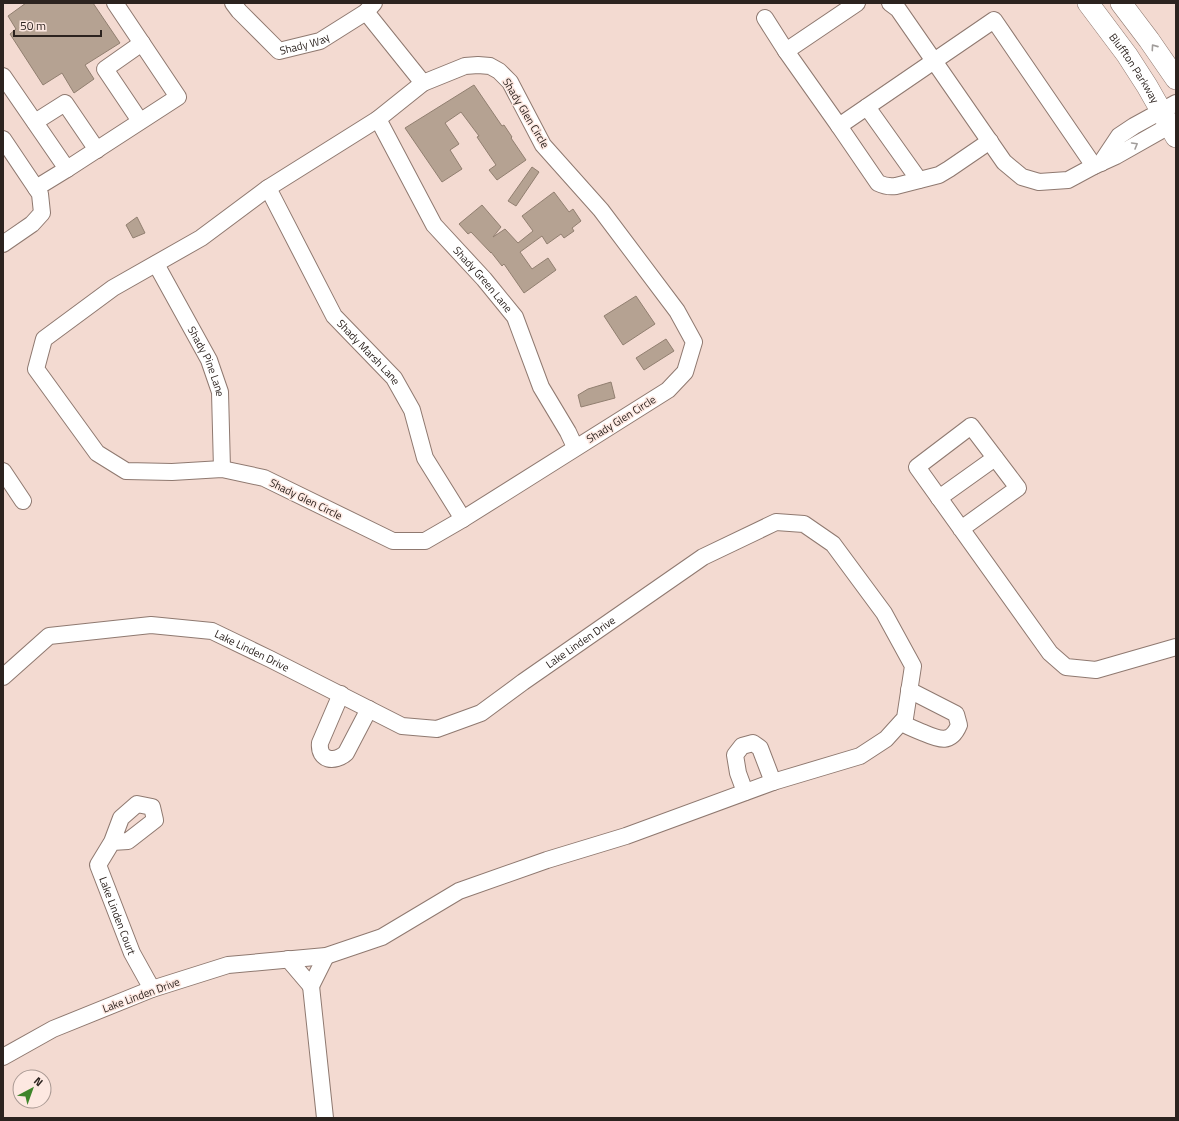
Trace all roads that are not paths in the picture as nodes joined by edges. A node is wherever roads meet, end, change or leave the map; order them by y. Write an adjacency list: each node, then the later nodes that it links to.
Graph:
1 (115, 3): 9 (street)
2 (234, 3): 7 (street, Shady Way)
3 (857, 3): 10 (street)
4 (890, 3): 11 (street)
5 (1088, 3): 17 (main road, Bluffton Parkway)
6 (1121, 3): 13 (main road, one-way to 6)
7 (370, 8): 14 (street)
8 (764, 18): 10 (street)
9 (142, 43): 18 (street); 18 (street)
10 (786, 50): 20 (street)
11 (934, 62): 15 (street); 22 (street); 24 (street)
12 (3, 76): 19 (street)
13 (1176, 79)
14 (424, 83): 16 (street, Shady Glen Circle); 31 (street, Shady Glen Circle)
15 (867, 107): 20 (street); 26 (street)
16 (378, 119): 28 (street, Shady Glen Circle); 31 (street, Shady Green Lane)
17 (1172, 120): 24 (street)
18 (140, 121): 23 (street)
19 (35, 122): 23 (street); 25 (street)
20 (839, 126): 26 (street)
21 (3, 139): 27 (street)
22 (990, 141): 24 (street); 26 (street)
23 (97, 150): 25 (street)
24 (1097, 164)
25 (67, 169): 27 (street)
26 (919, 180)
27 (36, 188): 29 (street)
28 (268, 188): 30 (street, Shady Glen Circle); 37 (street, Shady Marsh Lane)
29 (3, 244)
30 (156, 264): 33 (street, Shady Pine Lane); 33 (street, Shady Glen Circle)
31 (575, 448): 37 (street, Shady Glen Circle)
32 (995, 458): 35 (street); 35 (street); 38 (street)
33 (222, 469): 37 (street, Shady Glen Circle)
34 (3, 471): 36 (street)
35 (939, 498): 38 (street)
36 (23, 500)
37 (463, 519)
38 (962, 529): 39 (street)
39 (1176, 647)
40 (3, 677): 42 (street, Lake Linden Drive)
41 (909, 690): 43 (street, Lake Linden Drive); 44 (street, Lake Linden Drive); 44 (street)
42 (341, 694): 43 (street, Lake Linden Drive); 43 (street)
43 (369, 709)
44 (901, 723): 45 (street, Lake Linden Drive)
45 (773, 782): 46 (street, Lake Linden Drive); 46 (street)
46 (745, 792): 48 (street, Lake Linden Drive)
47 (112, 842): 51 (street, Lake Linden Court)
48 (326, 956): 49 (street, Lake Linden Drive); 50 (street)
49 (288, 959): 50 (street); 51 (street, Lake Linden Drive)
50 (311, 986): 53 (street)
51 (152, 989): 52 (street, Lake Linden Drive)
52 (3, 1057)
53 (325, 1118)

